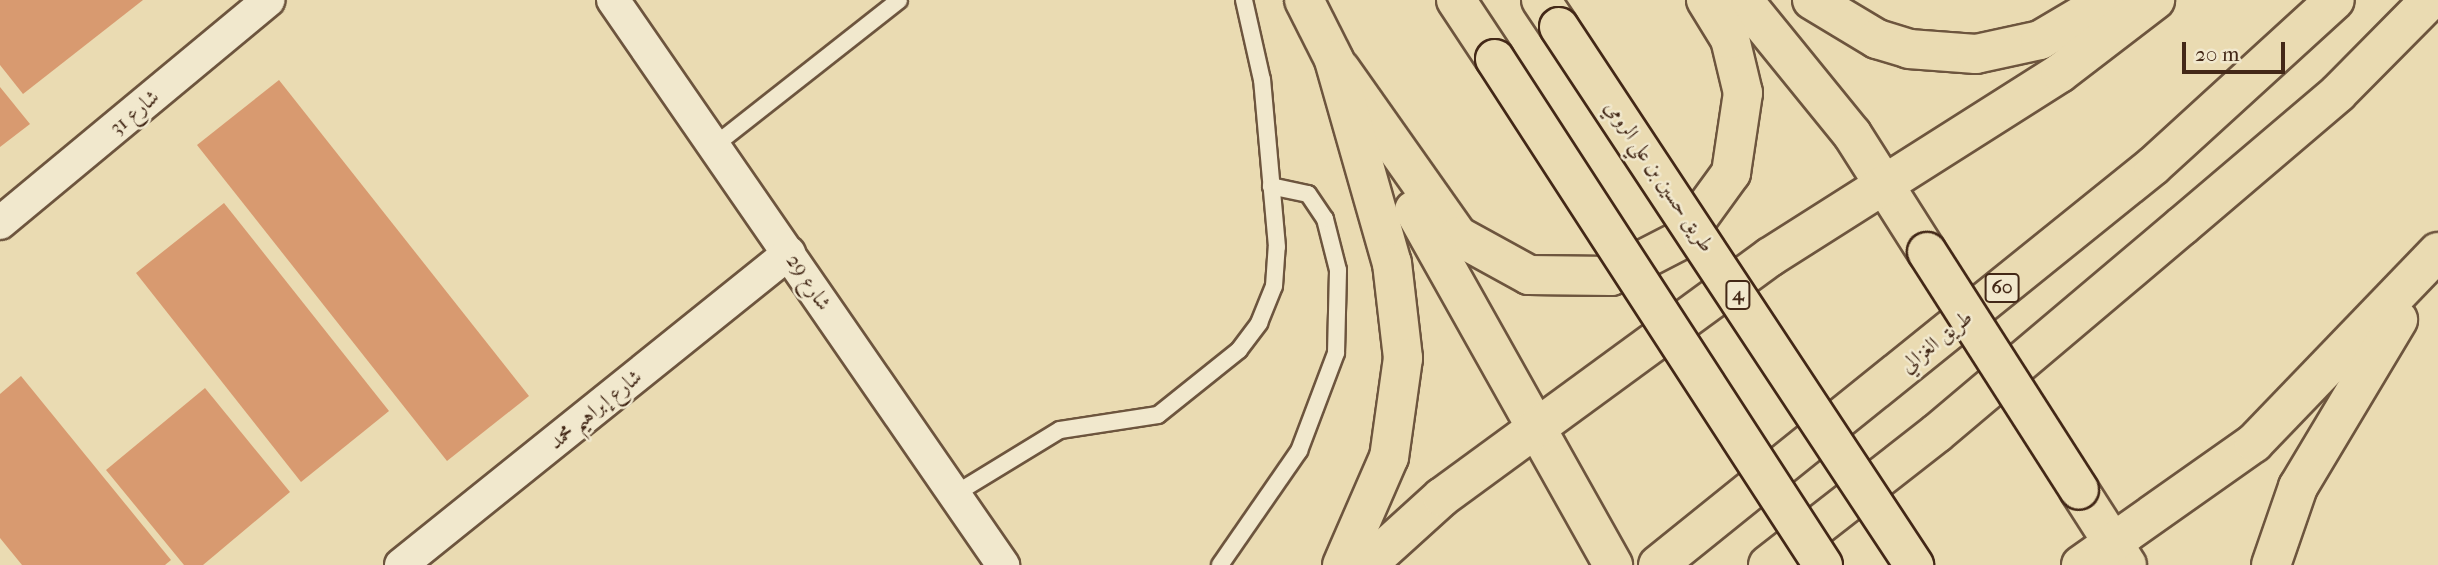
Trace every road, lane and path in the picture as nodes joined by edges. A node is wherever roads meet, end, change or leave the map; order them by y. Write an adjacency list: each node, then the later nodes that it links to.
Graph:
1 (269, 0): 19 (street, شارع 31)
2 (613, 0): 16 (street, شارع 29)
3 (899, 0): 16 (lane)
4 (1244, 0): 17 (lane)
5 (1304, 0): 15 (highway)
6 (1456, 0): 33 (highway, bridge)
7 (1706, 0): 15 (highway)
8 (1743, 0): 18 (highway)
9 (1812, 0): 10 (highway)
10 (2109, 0)
11 (2155, 0): 18 (highway)
12 (2335, 0): 31 (highway, طريق الغزالي / 60)
13 (2430, 0): 32 (highway)
14 (1550, 14): 34 (highway, طريق حسين بن علي الرومي / 4, bridge)
15 (1334, 60): 22 (highway); 29 (highway)
16 (715, 145): 21 (street, شارع 29)
17 (1271, 186): 23 (lane); 28 (lane)
18 (1885, 186): 22 (highway); 24 (highway, bridge)
19 (0, 223)
20 (2438, 252): 24 (highway); 36 (highway)
21 (789, 253): 23 (street, شارع 29); 26 (street, شارع إبراهيم محمد)
22 (1535, 428): 25 (highway); 30 (highway)
23 (955, 494): 27 (street, شارع 29)
24 (2121, 555): 35 (highway)
25 (1608, 557)
26 (401, 565)
27 (1003, 565)
28 (1220, 565)
29 (1342, 565)
30 (1367, 565)
31 (1658, 565)
32 (1768, 565)
33 (1823, 565)
34 (1914, 565)
35 (2081, 565)
36 (2271, 565)

